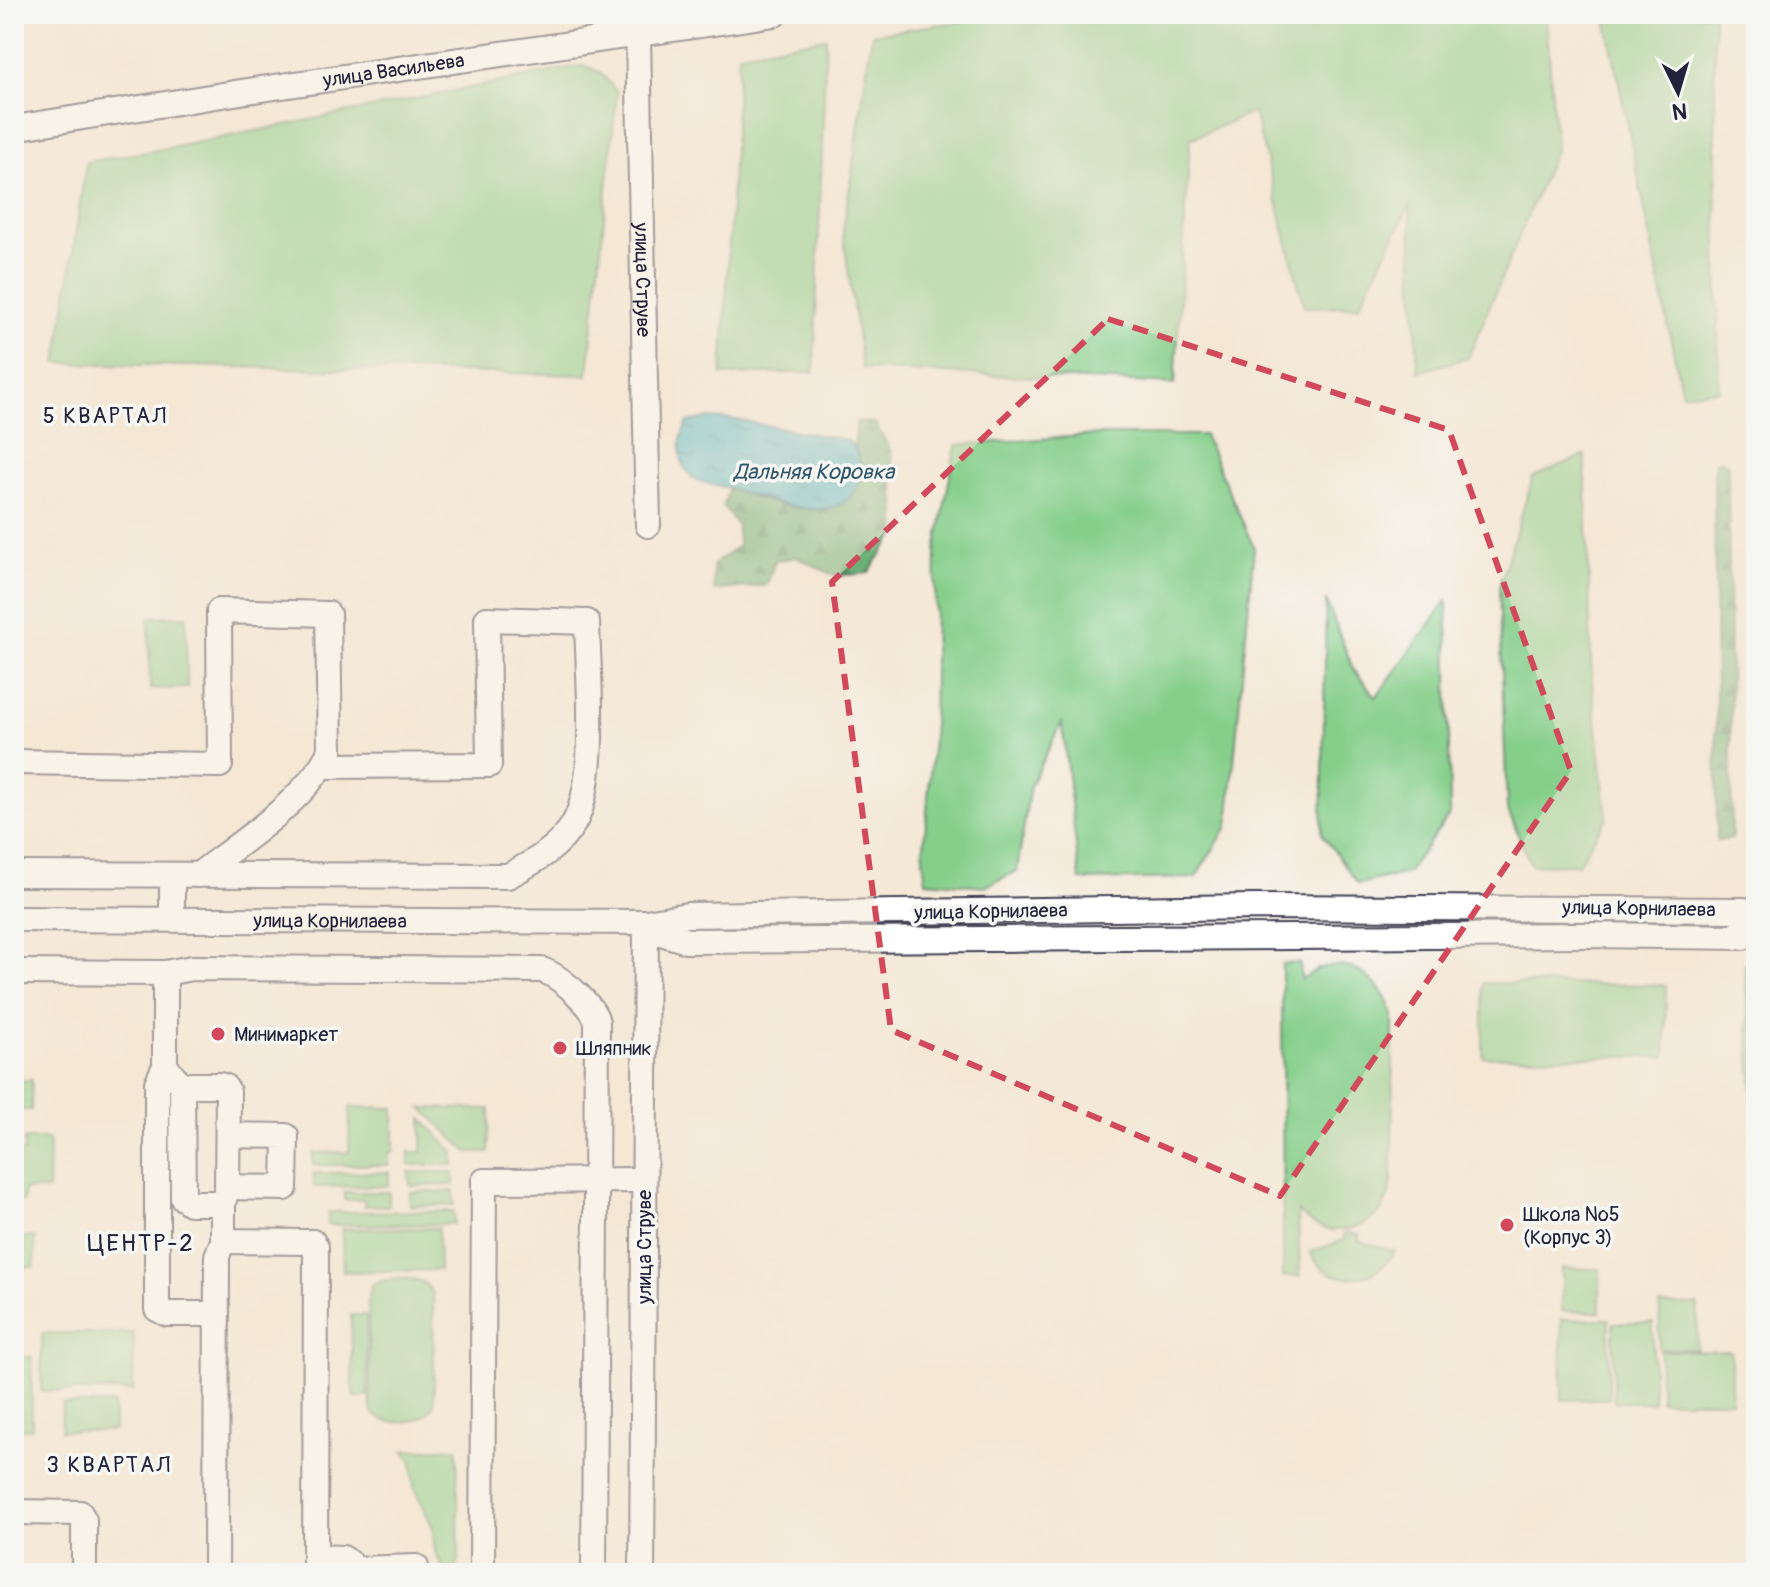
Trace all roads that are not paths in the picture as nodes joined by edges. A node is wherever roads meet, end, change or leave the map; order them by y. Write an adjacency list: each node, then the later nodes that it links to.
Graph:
1 (775, 14): 2 (street, улица Васильева)
2 (639, 25): 3 (street, улица Васильева); 4 (street, улица Струве)
3 (14, 128)
4 (648, 525)
5 (14, 762): 6 (street)
6 (323, 766): 9 (street); 9 (street)
7 (14, 874): 8 (street)
8 (172, 875): 9 (street); 11 (street)
9 (198, 875)
10 (14, 919): 11 (street, улица Корнилаева)
11 (172, 919): 12 (street, улица Корнилаева)
12 (646, 922): 12 (street, улица Корнилаева); 19 (street, улица Струве)
13 (14, 972): 14 (street)
14 (165, 973): 15 (street); 18 (street)
15 (165, 1066): 16 (street); 22 (street)
16 (182, 1085): 17 (street); 20 (street)
17 (228, 1135): 20 (street); 20 (street)
18 (596, 1180): 19 (street); 28 (street); 29 (street)
19 (644, 1180): 30 (street, улица Струве)
20 (225, 1195): 21 (street)
21 (223, 1241): 22 (street); 24 (street)
22 (217, 1314): 27 (street)
23 (14, 1512): 26 (street)
24 (315, 1565): 25 (street)
25 (416, 1567)
26 (84, 1573)
27 (216, 1573)
28 (482, 1573)
29 (594, 1573)
30 (642, 1573)

